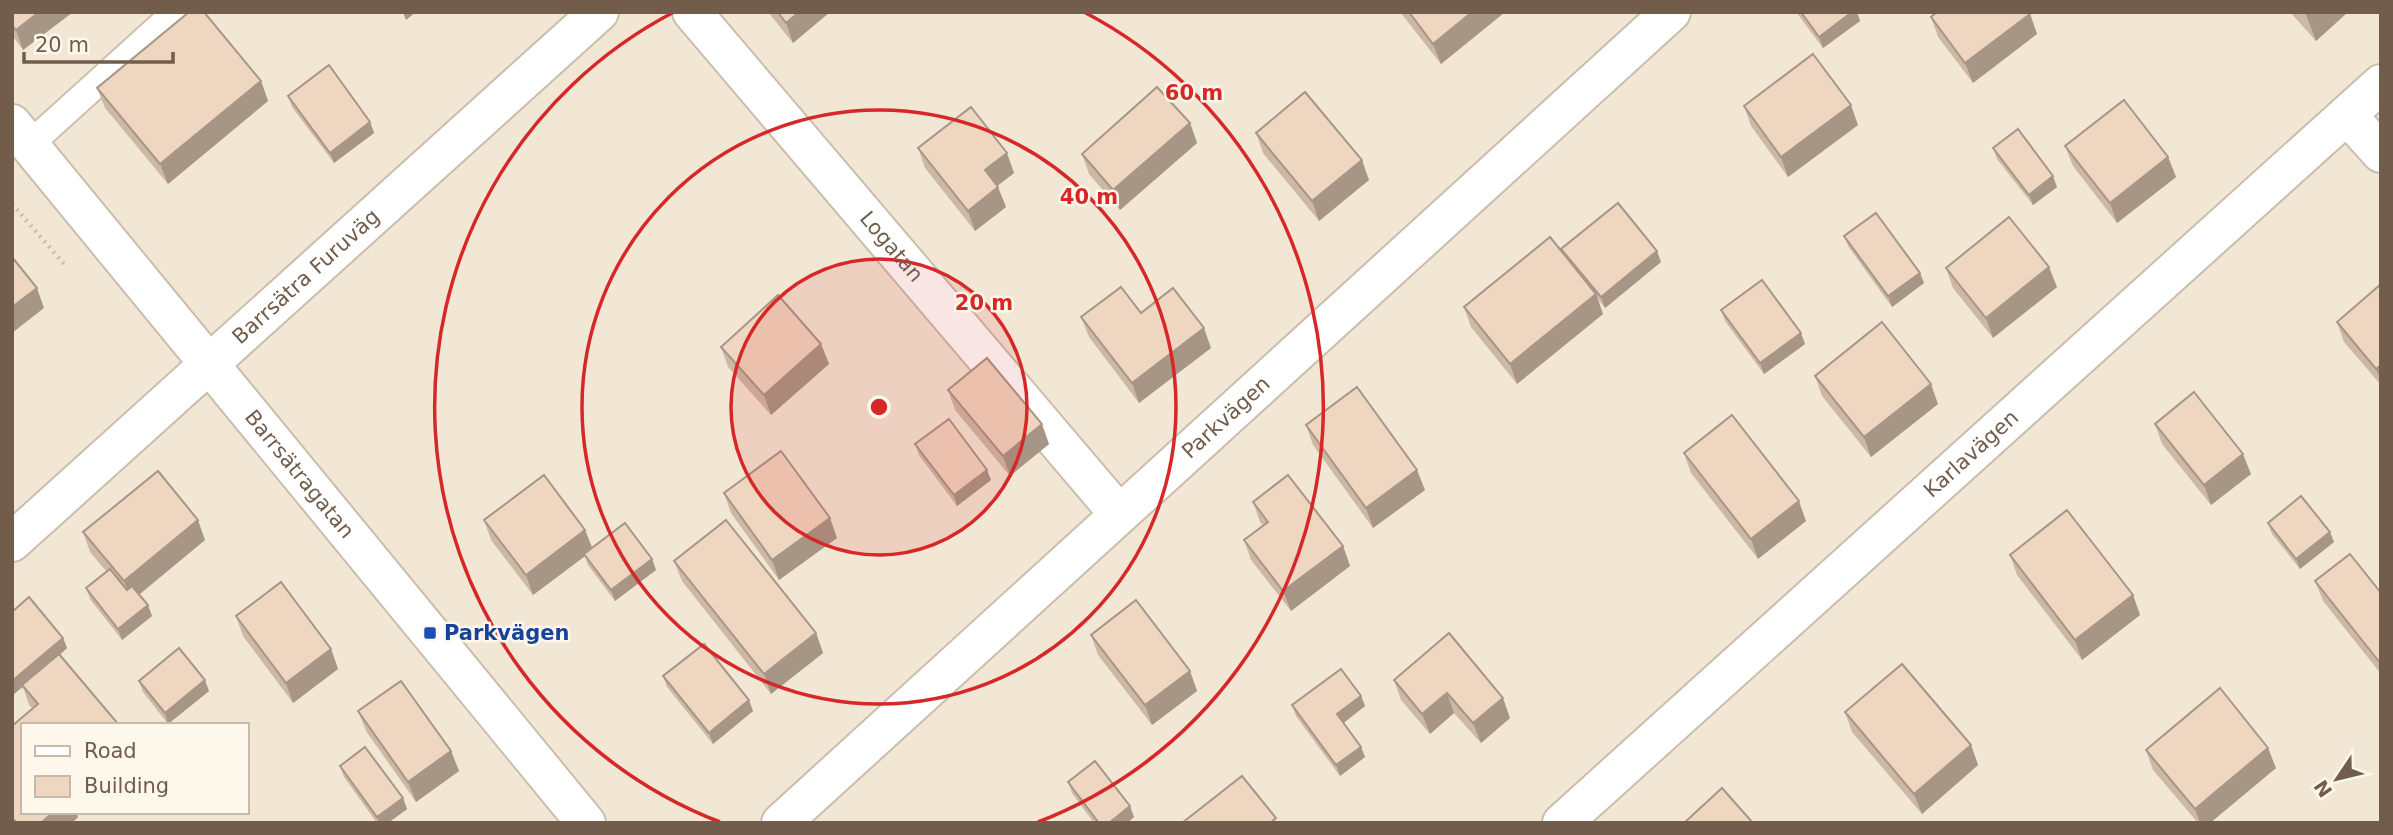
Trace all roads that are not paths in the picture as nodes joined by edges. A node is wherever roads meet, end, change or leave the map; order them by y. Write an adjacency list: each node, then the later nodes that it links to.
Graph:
1 (176, 12): 7 (lane)
2 (599, 12): 9 (street, Barrsätra Furuväg)
3 (692, 12): 10 (street, Logatan)
4 (1671, 12): 10 (street, Parkvägen)
5 (2381, 84): 6 (street, Karlavägen)
6 (2347, 115): 8 (street); 14 (street, Karlavägen)
7 (21, 134): 9 (street, Barrsätragatan)
8 (2381, 153)
9 (210, 364): 11 (street, Barrsätra Furuväg); 12 (street, Barrsätragatan)
10 (1119, 514): 13 (street, Parkvägen)
11 (12, 542)
12 (586, 823)
13 (781, 823)
14 (1562, 823)

